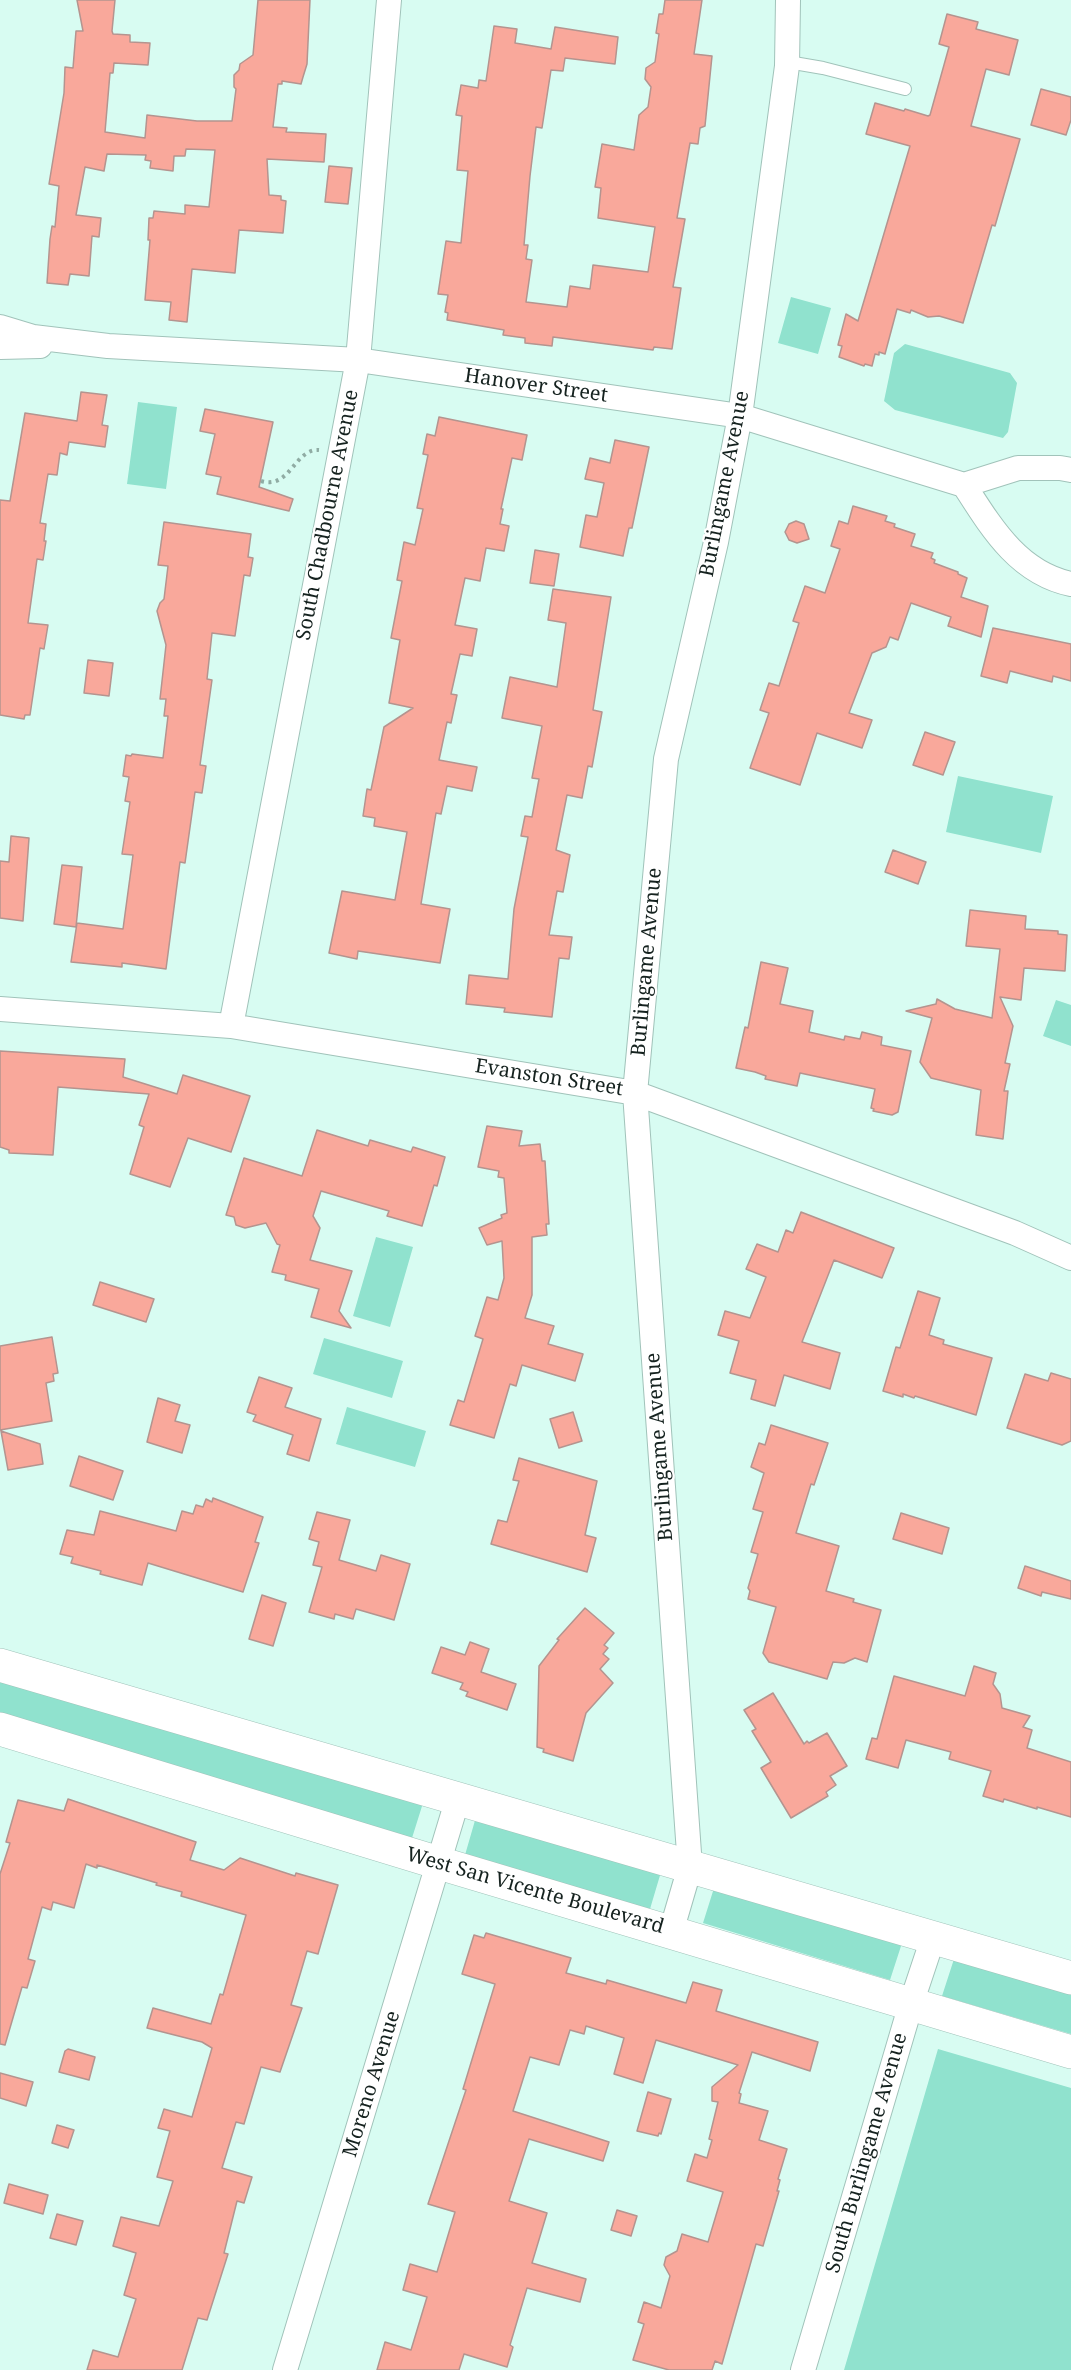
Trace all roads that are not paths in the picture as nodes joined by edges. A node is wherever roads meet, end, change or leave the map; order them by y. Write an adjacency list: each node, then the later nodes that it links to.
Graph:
1 (390, 0): 8 (street, South Chadbourne Avenue)
2 (788, 0): 3 (street, Burlingame Avenue)
3 (788, 62): 4 (lane); 9 (street, Burlingame Avenue)
4 (905, 89)
5 (0, 327): 6 (street, Hanover Street)
6 (97, 344): 7 (street, Hanover Street); 8 (street, Hanover Street)
7 (0, 347)
8 (358, 360): 9 (street, Hanover Street); 14 (street, South Chadbourne Avenue)
9 (740, 416): 11 (street, Hanover Street); 15 (street, Burlingame Avenue)
10 (1071, 470): 11 (street)
11 (964, 484): 12 (street)
12 (1071, 584)
13 (0, 1009): 14 (street, Evanston Street)
14 (231, 1026): 15 (street, Evanston Street)
15 (636, 1093): 16 (street, Evanston Street); 21 (street, Burlingame Avenue)
16 (1071, 1258)
17 (0, 1665): 19 (main road)
18 (0, 1729): 20 (main road, West San Vicente Boulevard)
19 (458, 1798): 20 (street, Moreno Avenue); 21 (main road)
20 (439, 1863): 22 (main road, West San Vicente Boulevard); 27 (street, Moreno Avenue)
21 (690, 1867): 22 (street, Burlingame Avenue); 23 (main road)
22 (671, 1932): 25 (main road, West San Vicente Boulevard)
23 (933, 1938): 24 (main road); 25 (street, South Burlingame Avenue)
24 (1071, 1978)
25 (911, 2004): 26 (main road, West San Vicente Boulevard); 28 (street, South Burlingame Avenue)
26 (1071, 2052)
27 (285, 2370)
28 (803, 2370)

